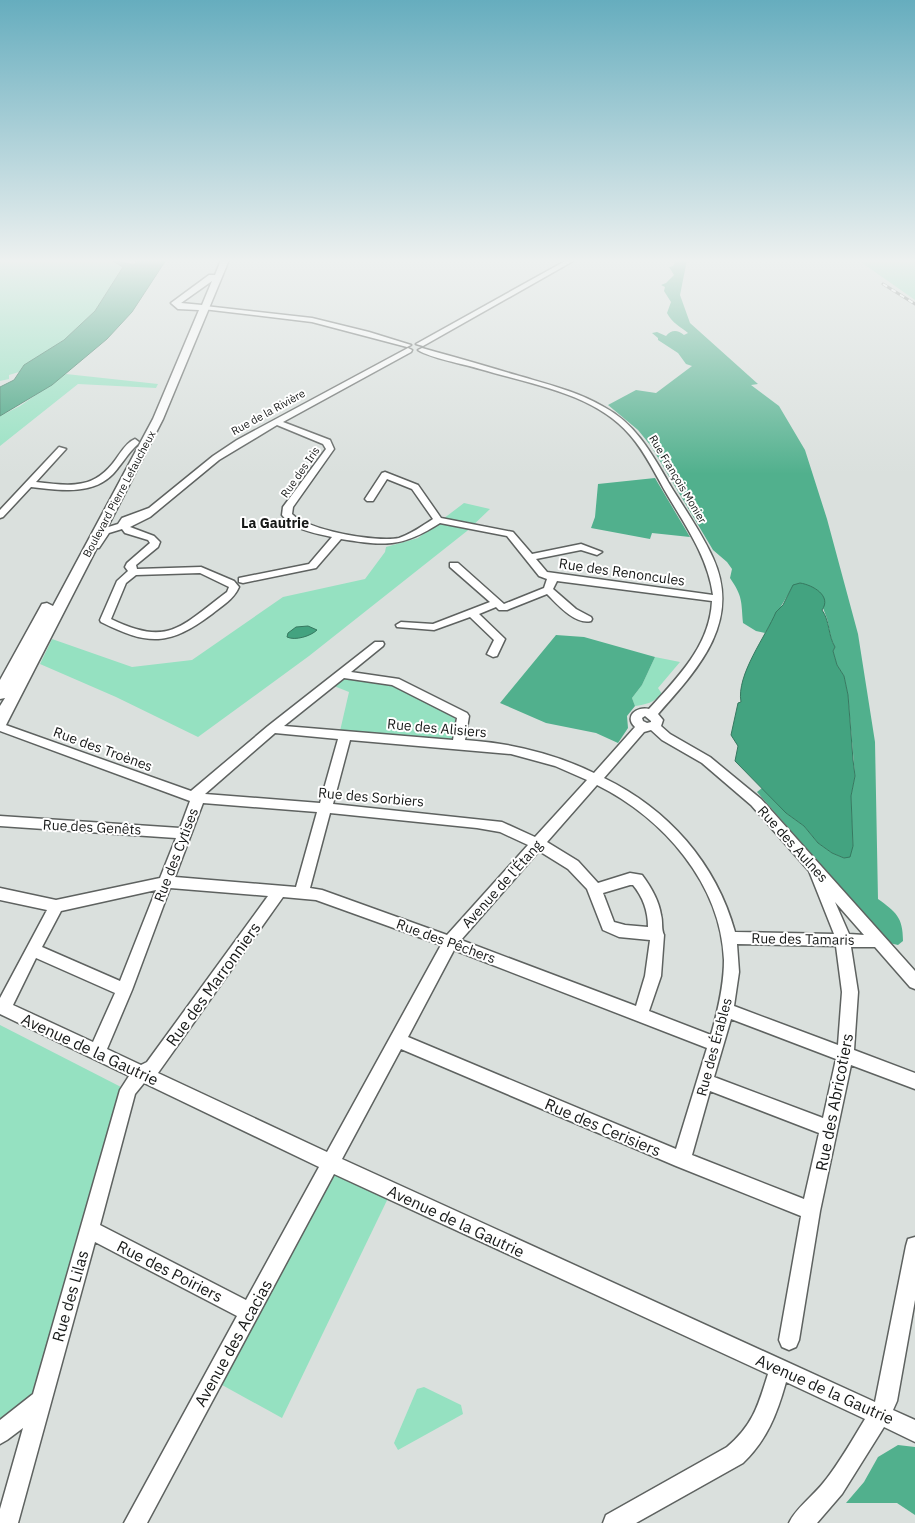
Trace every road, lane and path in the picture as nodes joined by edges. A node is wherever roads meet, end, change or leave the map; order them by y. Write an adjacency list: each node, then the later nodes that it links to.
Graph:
1 (190, 331): 8 (main road, Boulevard Pierre Lefaucheux)
2 (192, 331): 18 (main road, Boulevard Pierre Lefaucheux)
3 (349, 331): 6 (street)
4 (449, 331): 5 (street)
5 (421, 347): 6 (street); 24 (street, Rue François Monier)
6 (408, 348): 7 (street, Rue de la Rivière)
7 (276, 422): 14 (street, Rue de la Rivière); 15 (street, Rue des Iris)
8 (135, 442): 10 (street); 32 (main road, Boulevard Pierre Lefaucheux)
9 (62, 449): 10 (street)
10 (30, 484): 12 (street)
11 (370, 498): 13 (street)
12 (0, 515)
13 (438, 520): 15 (street, Rue des Iris); 17 (street, Rue des Renoncules)
14 (124, 525): 18 (street, Rue de la Rivière); 20 (street)
15 (338, 536): 22 (street)
16 (597, 552): 17 (street, Rue des Renoncules)
17 (530, 557): 21 (street, Rue des Renoncules)
18 (84, 559): 33 (main road, Boulevard Pierre Lefaucheux)
19 (454, 565): 25 (street)
20 (134, 572): 20 (street)
21 (553, 577): 23 (street); 24 (street, Rue des Renoncules)
22 (243, 580)
23 (548, 590): 25 (street); 27 (street)
24 (718, 599): 34 (street, Rue François Monier)
25 (500, 605): 26 (street)
26 (475, 616): 28 (street); 30 (street)
27 (587, 619)
28 (401, 626)
29 (379, 644): 31 (street, Rue des Cytises)
30 (493, 654)
31 (342, 674): 36 (street, Rue des Cytises); 38 (street)
32 (0, 694)
33 (0, 721)
34 (649, 722): 39 (street, Avenue de l'Étang); 45 (street, Rue des Aulnes)
35 (0, 727): 40 (street, Rue des Troènes)
36 (272, 729): 37 (street, Rue des Alisiers); 40 (street, Rue des Cytises)
37 (345, 735): 38 (street, Rue des Alisiers); 41 (street)
38 (458, 744): 39 (street, Rue des Alisiers)
39 (594, 779): 44 (street, Avenue de l'Étang); 53 (street, Rue des Érables)
40 (196, 798): 41 (street, Rue des Sorbiers); 43 (street, Rue des Cytises)
41 (325, 808): 44 (street, Rue des Sorbiers); 49 (street)
42 (0, 822): 43 (street, Rue des Genêts)
43 (184, 833): 46 (street, Rue des Cytises)
44 (538, 844): 48 (street, Rue des Sorbiers); 56 (street, Avenue de l'Étang)
45 (814, 867): 54 (street, Rue des Abricotiers); 55 (street, Rue des Aulnes)
46 (166, 882): 47 (street, Rue des Pêchers); 51 (street, Rue des Pêchers); 59 (street, Rue des Cytises)
47 (280, 890): 49 (street, Rue des Pêchers); 67 (street, Rue des Marronniers)
48 (594, 890): 52 (street, Rue des Sorbiers); 52 (street)
49 (302, 892): 56 (street, Rue des Pêchers)
50 (0, 894): 51 (street)
51 (56, 906): 57 (street)
52 (654, 934): 62 (street)
53 (728, 938): 54 (street, Rue des Tamaris); 61 (street, Rue des Érables)
54 (842, 939): 55 (street, Rue des Tamaris); 66 (street, Rue des Abricotiers)
55 (879, 941): 58 (street, Rue des Aulnes)
56 (450, 942): 62 (street, Rue des Pêchers); 63 (street, Avenue de l'Étang)
57 (33, 950): 59 (street); 60 (street)
58 (915, 982)
59 (124, 990): 65 (street, Rue des Cytises)
60 (1, 1007): 65 (street, Avenue de la Gautrie)
61 (726, 1010): 64 (street, Rue des Érables); 66 (street)
62 (640, 1015): 64 (street, Rue des Pêchers)
63 (397, 1040): 71 (street, Rue des Cerisiers); 72 (street, Avenue de l'Étang)
64 (716, 1044): 68 (street, Rue des Érables)
65 (97, 1052): 67 (street, Avenue de la Gautrie)
66 (846, 1055): 69 (street); 70 (street, Rue des Abricotiers)
67 (141, 1073): 72 (street, Avenue de la Gautrie); 74 (street, Rue des Lilas)
68 (705, 1081): 70 (street); 71 (street, Rue des Érables)
69 (915, 1081)
70 (828, 1128): 73 (street, Rue des Abricotiers)
71 (682, 1160): 73 (street, Rue des Cerisiers)
72 (331, 1164): 76 (street, Avenue des Acacias); 78 (street, Avenue de la Gautrie)
73 (812, 1212): 77 (street, Rue des Abricotiers)
74 (89, 1229): 76 (street, Rue des Poiriers); 79 (street, Rue des Lilas)
75 (915, 1246): 80 (street)
76 (250, 1312): 84 (street, Avenue des Acacias)
77 (789, 1340)
78 (780, 1369): 80 (street, Avenue de la Gautrie); 85 (street)
79 (40, 1401): 82 (street); 83 (street, Rue des Lilas)
80 (880, 1414): 81 (street, Avenue de la Gautrie); 86 (street)
81 (915, 1431)
82 (0, 1434)
83 (8, 1523)
84 (135, 1523)
85 (614, 1523)
86 (800, 1523)

